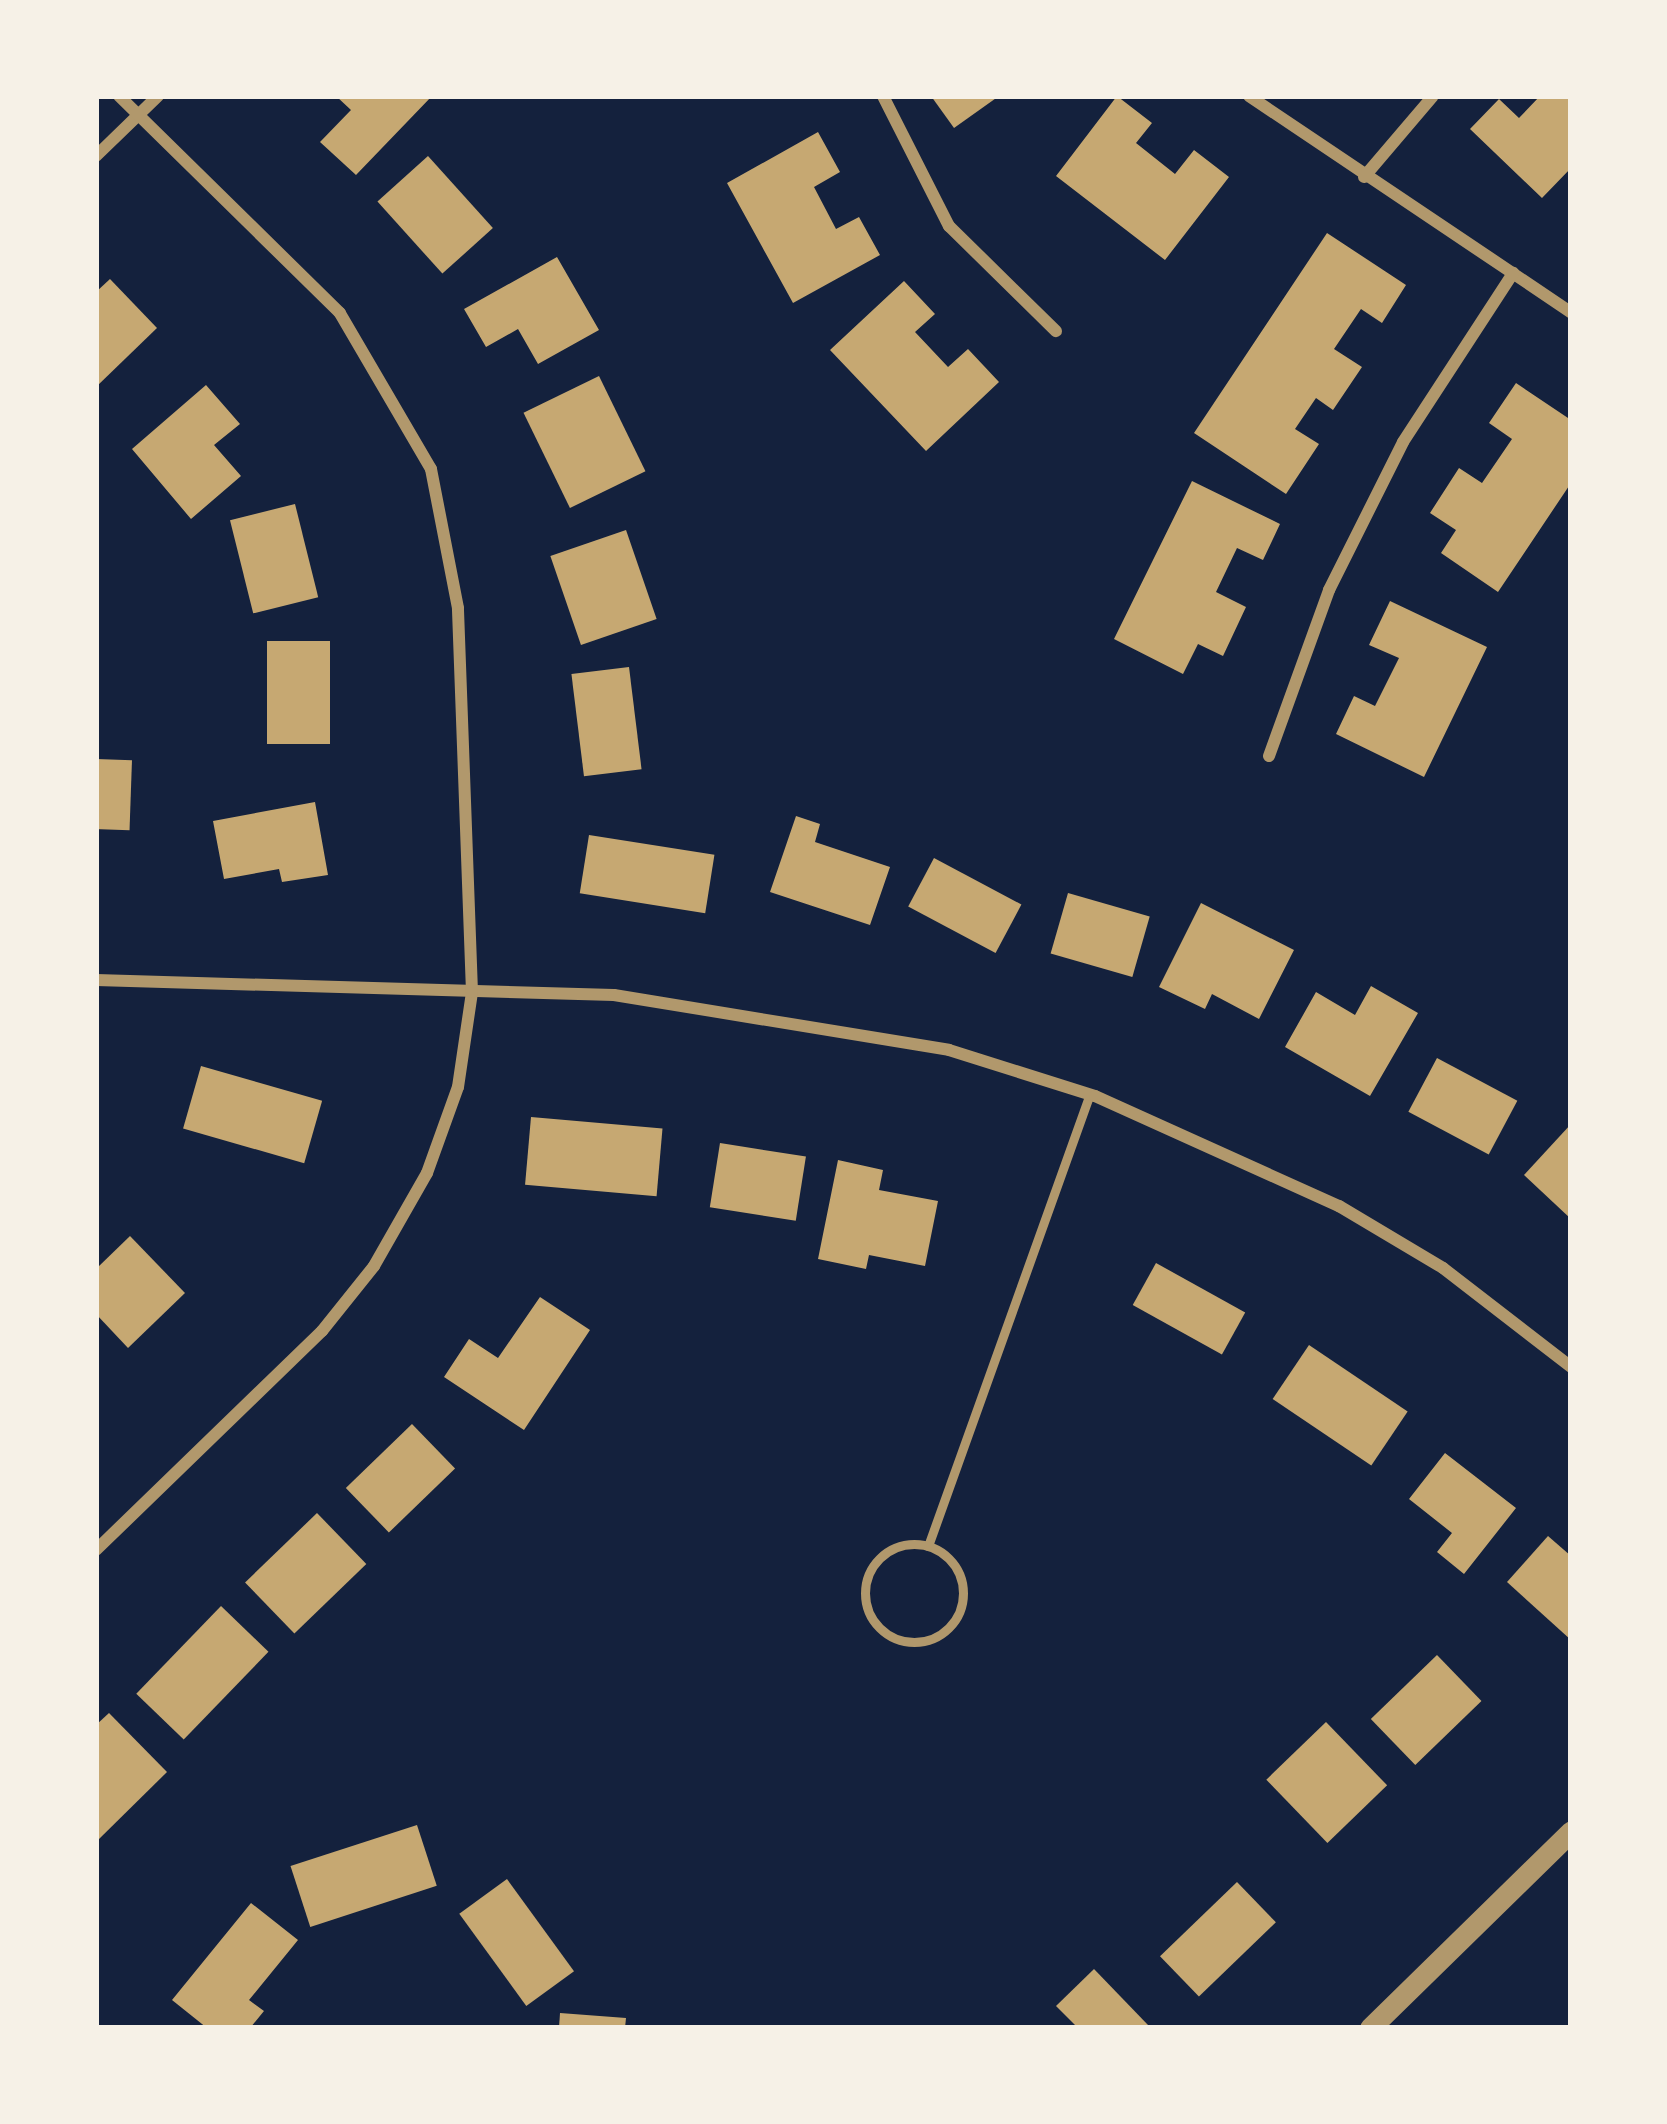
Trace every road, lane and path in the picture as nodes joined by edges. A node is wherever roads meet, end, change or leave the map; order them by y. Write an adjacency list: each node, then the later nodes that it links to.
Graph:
1 (119, 96): 6 (street)
2 (158, 96): 6 (street)
3 (883, 96): 11 (street)
4 (1249, 96): 8 (street)
5 (1433, 96): 8 (street)
6 (138, 114): 7 (street); 14 (street)
7 (96, 156)
8 (1364, 177): 9 (street)
9 (1513, 273): 10 (street); 12 (street)
10 (1571, 313)
11 (1056, 331)
12 (1269, 756)
13 (96, 980): 14 (street)
14 (472, 992): 15 (street); 18 (street)
15 (1090, 1094): 16 (street); 17 (lane)
16 (1571, 1367)
17 (928, 1546): 17 (lane)
18 (96, 1550)
19 (1571, 1832): 20 (street)
20 (1370, 2028)

